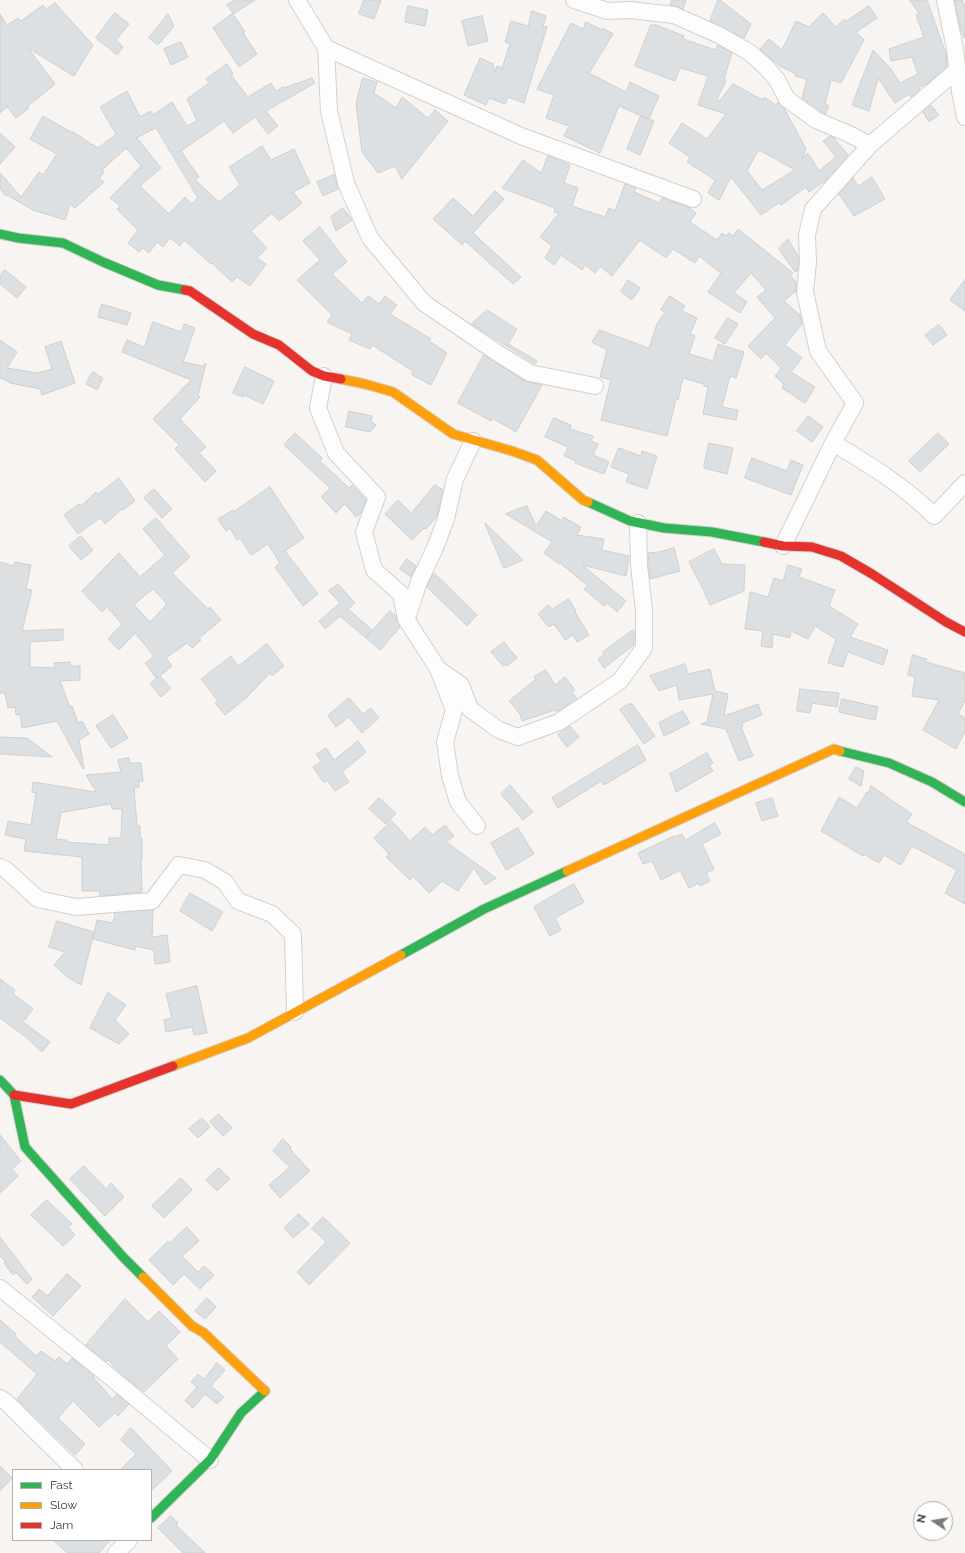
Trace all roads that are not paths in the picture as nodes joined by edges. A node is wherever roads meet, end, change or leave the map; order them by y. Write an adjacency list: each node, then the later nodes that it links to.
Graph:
1 (297, 0): 4 (street)
2 (574, 0): 7 (street)
3 (945, 0): 5 (street)
4 (326, 48): 8 (street); 11 (street)
5 (957, 70): 6 (street); 7 (street)
6 (965, 117)
7 (870, 145): 13 (street)
8 (693, 199)
9 (0, 234): 10 (street)
10 (324, 376): 12 (street); 17 (street)
11 (595, 386)
12 (473, 441): 15 (street); 17 (street)
13 (833, 443): 14 (street); 16 (street)
14 (965, 483)
15 (638, 523): 16 (street); 19 (street)
16 (783, 546): 18 (street)
17 (406, 619): 19 (street)
18 (965, 632)
19 (438, 668): 21 (street)
20 (965, 802): 23 (street)
21 (477, 826)
22 (0, 867): 23 (street)
23 (296, 1012): 25 (street)
24 (0, 1080): 25 (street)
25 (14, 1096): 28 (street)
26 (0, 1288): 28 (street)
27 (0, 1398): 29 (street)
28 (210, 1460): 30 (street)
29 (74, 1469)
30 (152, 1517)
31 (128, 1541): 32 (street)
32 (116, 1553)

